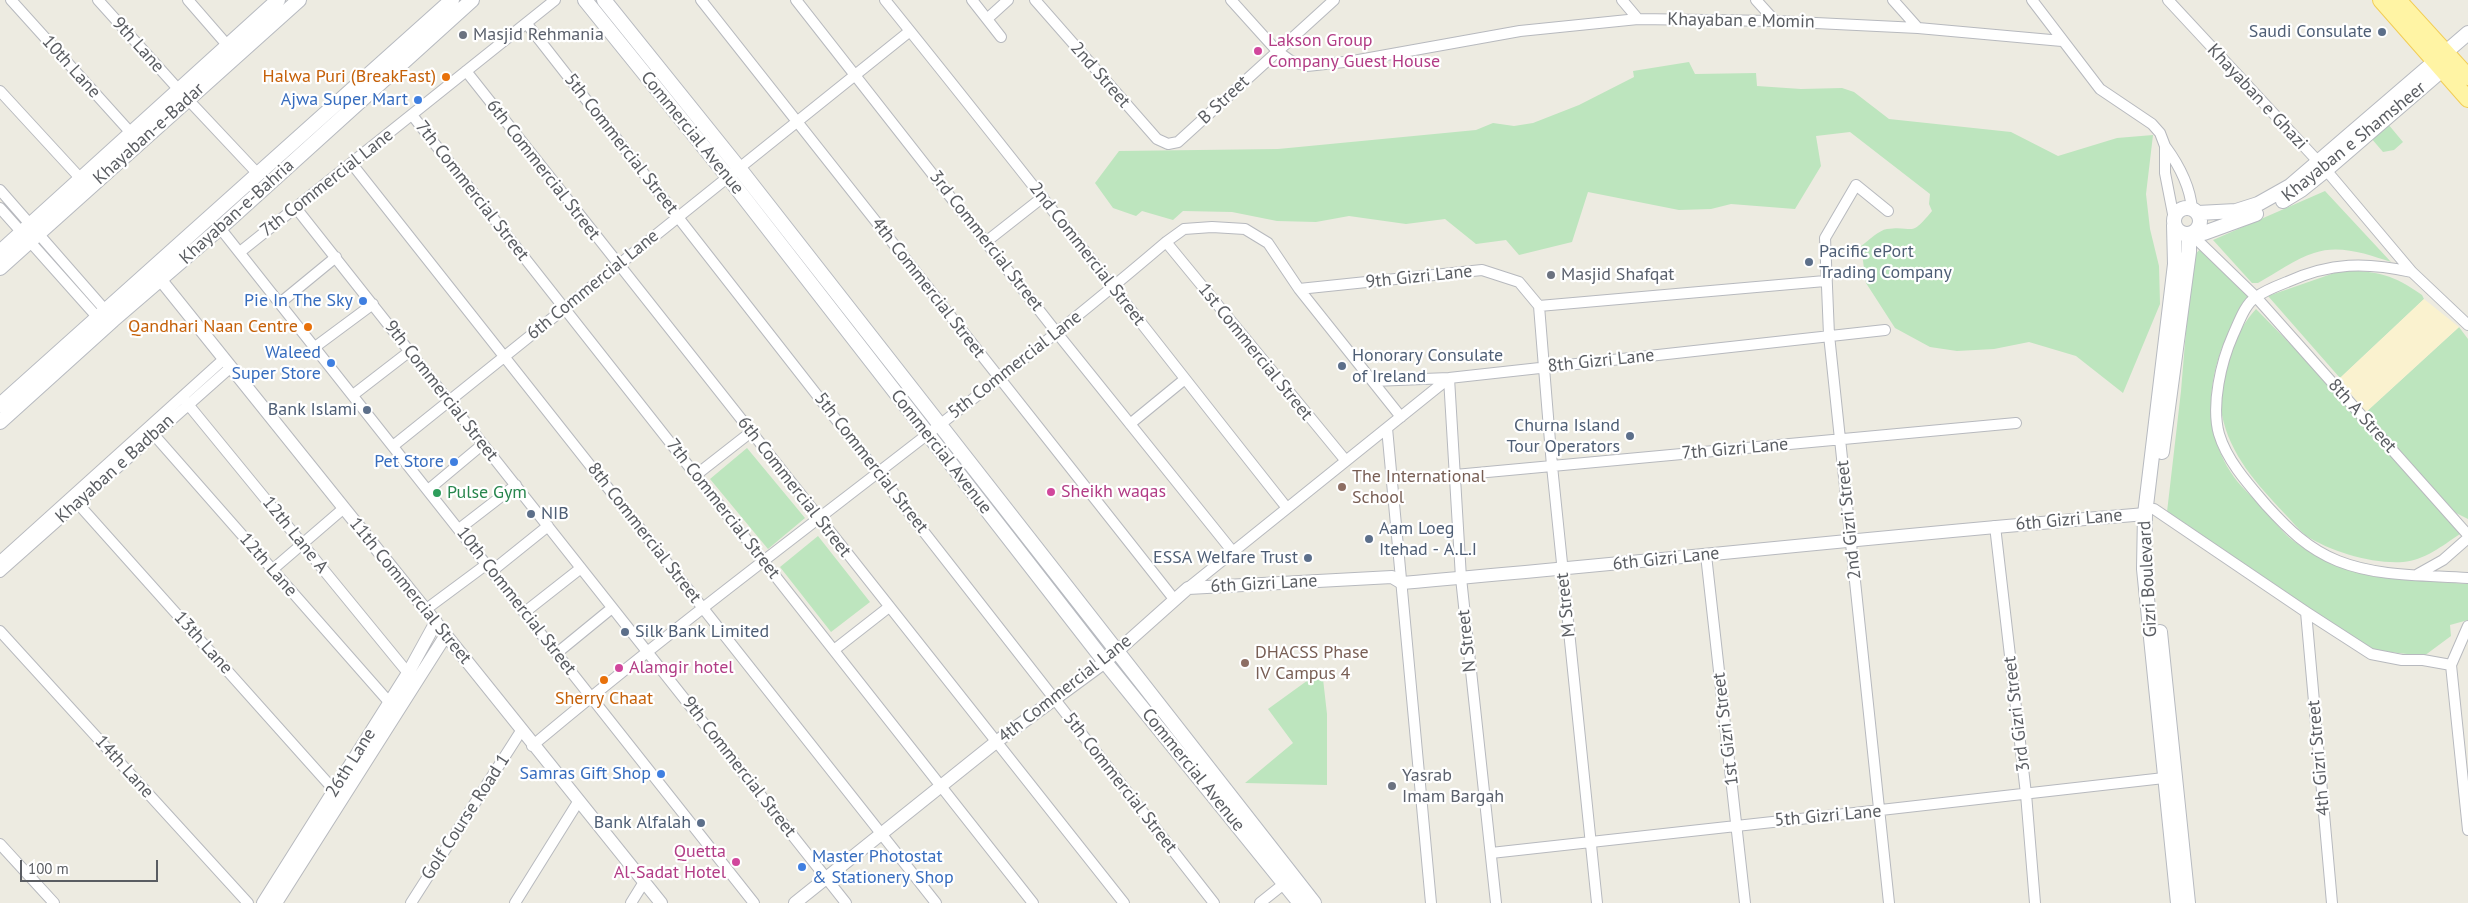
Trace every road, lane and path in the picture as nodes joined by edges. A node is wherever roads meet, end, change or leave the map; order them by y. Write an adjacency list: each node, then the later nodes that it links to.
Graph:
1 (11, 0): 46 (street, 10th Lane)
2 (98, 0): 42 (street, 9th Lane)
3 (188, 0): 35 (street)
4 (278, 0): 35 (main road, Khayaban-e-Badar)
5 (299, 0): 42 (main road, Khayaban-e-Badar)
6 (452, 0): 52 (main road, Khayaban-e-Bahria)
7 (472, 0): 63 (main road, Khayaban-e-Bahria)
8 (555, 0): 29 (street, 7th Commercial Lane)
9 (585, 0): 53 (main road, Commercial Avenue)
10 (604, 0): 51 (main road, Commercial Avenue)
11 (701, 0): 45 (street, 4th Commercial Street)
12 (796, 0): 39 (street, 3rd Commercial Street)
13 (885, 0): 31 (street, 2nd Commercial Street)
14 (972, 0): 26 (street)
15 (1008, 0): 26 (street)
16 (1035, 0): 47 (street, 2nd Street)
17 (1231, 0): 36 (street, Khayaban e Momin)
18 (1334, 0): 36 (street, B Street)
19 (1622, 0): 27 (street)
20 (1756, 0): 28 (street)
21 (1893, 0): 30 (street)
22 (2032, 0): 34 (street)
23 (2168, 0): 50 (street, Khayaban e Ghazi)
24 (2381, 0): 37 (main road)
25 (2398, 0): 37 (main road)
26 (987, 18): 33 (street)
27 (1638, 19): 28 (street, Khayaban e Momin); 36 (street, Khayaban e Momin)
28 (1774, 20): 30 (street, Khayaban e Momin)
29 (527, 24): 38 (street, 7th Commercial Lane); 61 (street, 5th Commercial Street)
30 (1918, 28): 34 (street, Khayaban e Momin)
31 (910, 32): 39 (street, 6th Commercial Lane); 56 (street, 2nd Commercial Street)
32 (2468, 33): 37 (main road, Khayaban e Shamsheer)
33 (1001, 37)
34 (2062, 41): 48 (street)
35 (228, 46): 42 (main road, Khayaban-e-Badar)
36 (1277, 51): 47 (street, B Street)
37 (2444, 61): 40 (main road); 43 (main road); 50 (main road, Khayaban e Shamsheer)
38 (466, 71): 44 (street, 7th Commercial Lane); 71 (street, 6th Commercial Street)
39 (855, 75): 45 (street, 6th Commercial Lane); 66 (street, 3rd Commercial Street)
40 (2468, 77)
41 (0, 91): 54 (street)
42 (183, 95): 46 (main road, Khayaban-e-Badar); 52 (street, 9th Lane); 64 (main road, Khayaban-e-Badar)
43 (2468, 99)
44 (412, 116): 49 (street, 7th Commercial Lane); 83 (street, 7th Commercial Street)
45 (796, 121): 51 (street, 6th Commercial Lane); 94 (street, 4th Commercial Street)
46 (131, 133): 54 (main road, Khayaban-e-Badar)
47 (1168, 144)
48 (2164, 146): 60 (street); 62 (street)
49 (352, 164): 58 (street, 7th Commercial Lane); 91 (street, 8th Commercial Street)
50 (2322, 166): 60 (main road, Khayaban e Shamsheer); 65 (main road, Khayaban e Shamsheer); 73 (street, Khayaban e Ghazi)
51 (739, 168): 53 (street, 6th Commercial Lane); 106 (main road, Commercial Avenue)
52 (258, 174): 78 (main road, Khayaban-e-Bahria)
53 (728, 177): 61 (street, 6th Commercial Lane); 110 (main road, Commercial Avenue)
54 (81, 179): 64 (main road, Khayaban-e-Badar)
55 (0, 190): 64 (street)
56 (1043, 197): 66 (street); 76 (street, 2nd Commercial Street)
57 (0, 208): 64 (street)
58 (296, 208): 69 (street, 7th Commercial Lane); 70 (street, 9th Commercial Street)
59 (1888, 211): 75 (street, 2nd Gizri Street)
60 (2195, 211): 62 (main road); 65 (main road)
61 (678, 217): 71 (street, 6th Commercial Lane); 116 (street, 5th Commercial Street)
62 (2174, 222): 65 (main road); 124 (main road, Gizri Boulevard)
63 (220, 228): 69 (street, 10th Commercial Street); 74 (main road, Khayaban-e-Bahria)
64 (30, 233): 68 (main road, Khayaban-e-Badar); 72 (main road, Khayaban-e-Badar); 84 (street)
65 (2191, 234): 79 (street, 8th A Street); 124 (main road, Gizri Boulevard)
66 (987, 241): 87 (street, 3rd Commercial Street)
67 (1166, 242): 76 (street, 5th Commercial Lane); 77 (street, 5th Commercial Lane); 114 (street, 1st Commercial Street)
68 (0, 252)
69 (240, 252): 80 (street, 10th Commercial Street)
70 (336, 257): 80 (street); 81 (street, 9th Commercial Street)
71 (619, 266): 83 (street, 6th Commercial Lane); 109 (street, 6th Commercial Street)
72 (0, 268)
73 (2412, 272): 79 (street); 85 (street, Khayaban e Ghazi)
74 (160, 279): 78 (main road, Khayaban-e-Bahria); 92 (street, 11th Commercial Street)
75 (1825, 281): 82 (street); 88 (street, 2nd Gizri Street)
76 (1112, 288): 87 (street, 5th Commercial Lane); 96 (street, 2nd Commercial Street)
77 (1299, 289): 82 (street, 9th Gizri Lane); 97 (street, 5th Commercial Lane)
78 (133, 294): 84 (main road, Khayaban-e-Bahria); 103 (main road, Khayaban-e-Bahria)
79 (2256, 297): 129 (street, 8th A Street); 141 (street)
80 (280, 303): 89 (street, 10th Commercial Street)
81 (373, 304): 89 (street); 90 (street, 9th Commercial Street)
82 (1539, 306): 93 (street, M Street)
83 (564, 309): 91 (street, 6th Commercial Lane); 117 (street, 7th Commercial Street)
84 (102, 314): 101 (main road, Khayaban-e-Bahria)
85 (2468, 325)
86 (1885, 330): 88 (street, 8th Gizri Lane)
87 (1057, 333): 94 (street, 5th Commercial Lane); 105 (street, 3rd Commercial Street)
88 (1829, 335): 93 (street, 8th Gizri Lane); 111 (street, 2nd Gizri Street)
89 (315, 347): 98 (street, 10th Commercial Street)
90 (410, 351): 98 (street); 100 (street, 9th Commercial Street)
91 (504, 356): 100 (street, 6th Commercial Lane); 147 (street, 8th Commercial Street)
92 (227, 363): 99 (street, Khayaban e Badban); 122 (street, 11th Commercial Street)
93 (1545, 368): 95 (street, 8th Gizri Lane); 115 (street, M Street)
94 (998, 377): 106 (street, 5th Commercial Lane); 146 (street, 4th Commercial Street)
95 (1449, 378): 97 (street, 8th Gizri Lane); 102 (street, 4th Commercial Lane); 118 (street, N Street)
96 (1185, 379): 105 (street); 123 (street, 2nd Commercial Street)
97 (1373, 381): 102 (street, 5th Commercial Lane)
98 (353, 395): 113 (street, 10th Commercial Street)
99 (185, 400): 108 (street, Khayaban e Badban); 131 (street, 12th Lane A)
100 (449, 400): 112 (street, 9th Commercial Street); 113 (street, 6th Commercial Lane)
101 (0, 405)
102 (1401, 417): 107 (street, 4th Commercial Lane)
103 (0, 422)
104 (2016, 423): 111 (street, 7th Gizri Lane)
105 (1130, 424): 132 (street, 3rd Commercial Street)
106 (939, 425): 110 (street, 5th Commercial Lane); 159 (main road, Commercial Avenue)
107 (1387, 428): 114 (street, 4th Commercial Lane); 144 (street)
108 (151, 431): 121 (street, Khayaban e Badban); 138 (street, 12th Lane)
109 (751, 432): 117 (street); 125 (street, 6th Commercial Street)
110 (928, 435): 116 (street, 5th Commercial Lane); 161 (main road, Commercial Avenue)
111 (1840, 439): 115 (street, 7th Gizri Lane); 130 (street, 2nd Gizri Street)
112 (483, 444): 119 (street, 9th Commercial Street); 120 (street)
113 (393, 446): 120 (street, 10th Commercial Street)
114 (1346, 461): 123 (street, 4th Commercial Lane)
115 (1552, 466): 118 (street, 7th Gizri Lane); 139 (street, M Street)
116 (877, 472): 125 (street, 5th Commercial Lane); 165 (street, 5th Commercial Street)
117 (696, 475): 135 (street, 7th Commercial Street)
118 (1455, 475): 142 (street, N Street)
119 (516, 485): 126 (street, 9th Commercial Street); 128 (street)
120 (428, 490): 128 (street, 10th Commercial Street)
121 (74, 500): 134 (street, Khayaban e Badban); 140 (street, Khayaban e Badban); 172 (street, 13th Lane)
122 (344, 508): 131 (street); 150 (street, 11th Commercial Street)
123 (1287, 508): 132 (street, 4th Commercial Lane)
124 (2150, 511): 127 (street, 6th Gizri Lane); 152 (street); 170 (main road, Gizri Boulevard); 211 (main road, Gizri Boulevard)
125 (819, 518): 135 (street, 5th Commercial Lane); 148 (street, 6th Commercial Street)
126 (548, 526): 136 (street); 137 (street, 9th Commercial Street)
127 (1995, 526): 130 (street, 6th Gizri Lane); 173 (street, 3rd Gizri Street)
128 (459, 530): 136 (street, 10th Commercial Street)
129 (2468, 536): 141 (street)
130 (1851, 542): 133 (street, 6th Gizri Lane); 176 (street, 2nd Gizri Street)
131 (302, 544): 138 (street); 163 (street, 12th Lane A)
132 (1233, 552): 145 (street, 4th Commercial Lane)
133 (1706, 555): 139 (street, 6th Gizri Lane); 177 (street, 1st Gizri Street)
134 (0, 561)
135 (764, 561): 147 (street, 5th Commercial Lane); 157 (street, 7th Commercial Street)
136 (489, 568): 150 (street); 151 (street, 10th Commercial Street)
137 (581, 568): 149 (street, 9th Commercial Street); 151 (street)
138 (272, 570): 166 (street, 12th Lane)
139 (1562, 570): 142 (street, 6th Gizri Lane); 180 (street, M Street)
140 (0, 572)
141 (2417, 574): 143 (street)
142 (1460, 578): 144 (street, 6th Gizri Lane); 182 (street, N Street)
143 (2468, 578)
144 (1402, 583): 145 (street, 6th Gizri Lane); 204 (street)
145 (1188, 588): 146 (street, 4th Commercial Lane)
146 (1174, 599): 159 (street, 4th Commercial Lane)
147 (702, 607): 158 (street, 5th Commercial Lane); 179 (street, 8th Commercial Street)
148 (889, 607): 157 (street); 168 (street, 6th Commercial Street)
149 (612, 608): 158 (street, 9th Commercial Street); 160 (street)
150 (425, 610): 153 (street, 11th Commercial Street)
151 (525, 612): 160 (street, 10th Commercial Street)
152 (2306, 612): 162 (street); 212 (street, 4th Gizri Street)
153 (436, 622): 156 (street, 11th Commercial Street); 163 (street, 26th Lane)
154 (2468, 626): 162 (street)
155 (0, 631): 187 (street, 14th Lane)
156 (446, 635): 167 (street, 11th Commercial Street); 189 (street)
157 (834, 650): 171 (street, 7th Commercial Street)
158 (647, 651): 164 (street, 5th Commercial Lane); 183 (street, 9th Commercial Street)
159 (1116, 652): 161 (street, 4th Commercial Lane); 203 (main road, Commercial Avenue)
160 (557, 653): 164 (street, 10th Commercial Street)
161 (1105, 662): 165 (street, 4th Commercial Lane); 185 (main road, Commercial Avenue)
162 (2451, 665): 175 (street)
163 (408, 673): 166 (street, 26th Lane)
164 (591, 696): 169 (street, 5th Commercial Lane); 194 (street, 10th Commercial Street)
165 (1054, 699): 168 (street, 4th Commercial Lane); 200 (street, 5th Commercial Street)
166 (389, 702): 172 (street, 26th Lane)
167 (521, 731): 169 (street, 11th Commercial Street); 190 (street, Golf Course Road 1)
168 (996, 742): 171 (street, 4th Commercial Lane); 199 (street, 6th Commercial Street)
169 (532, 746): 174 (street, 11th Commercial Street)
170 (2164, 778): 173 (street, 5th Gizri Lane); 210 (main road, Gizri Boulevard)
171 (942, 786): 179 (street, 4th Commercial Lane); 198 (street, 7th Commercial Street)
172 (334, 790): 188 (street, 26th Lane)
173 (2026, 794): 176 (street, 5th Gizri Lane); 209 (street, 3rd Gizri Street)
174 (578, 802): 184 (street, 11th Commercial Street); 191 (street)
175 (2467, 803): 178 (street)
176 (1880, 812): 177 (street, 5th Gizri Lane); 208 (street, 2nd Gizri Street)
177 (1737, 825): 180 (street, 5th Gizri Lane); 207 (street, 1st Gizri Street)
178 (2468, 830)
179 (881, 833): 183 (street, 4th Commercial Lane); 197 (street, 8th Commercial Street)
180 (1590, 842): 182 (street, 5th Gizri Lane); 206 (street, M Street)
181 (0, 844): 186 (street)
182 (1491, 853): 205 (street, N Street)
183 (826, 878): 195 (street, 4th Commercial Lane); 196 (street, 9th Commercial Street)
184 (644, 882): 192 (street); 193 (street, 11th Commercial Street)
185 (1285, 883): 201 (street); 202 (main road, Commercial Avenue)
186 (54, 903)
187 (248, 903)
188 (263, 903)
189 (276, 903)
190 (411, 903)
191 (515, 903)
192 (631, 903)
193 (661, 903)
194 (754, 903)
195 (794, 903)
196 (846, 903)
197 (936, 903)
198 (1033, 903)
199 (1124, 903)
200 (1214, 903)
201 (1260, 903)
202 (1300, 903)
203 (1314, 903)
204 (1431, 903)
205 (1496, 903)
206 (1597, 903)
207 (1745, 903)
208 (1889, 903)
209 (2035, 903)
210 (2178, 903)
211 (2188, 903)
212 (2332, 903)

